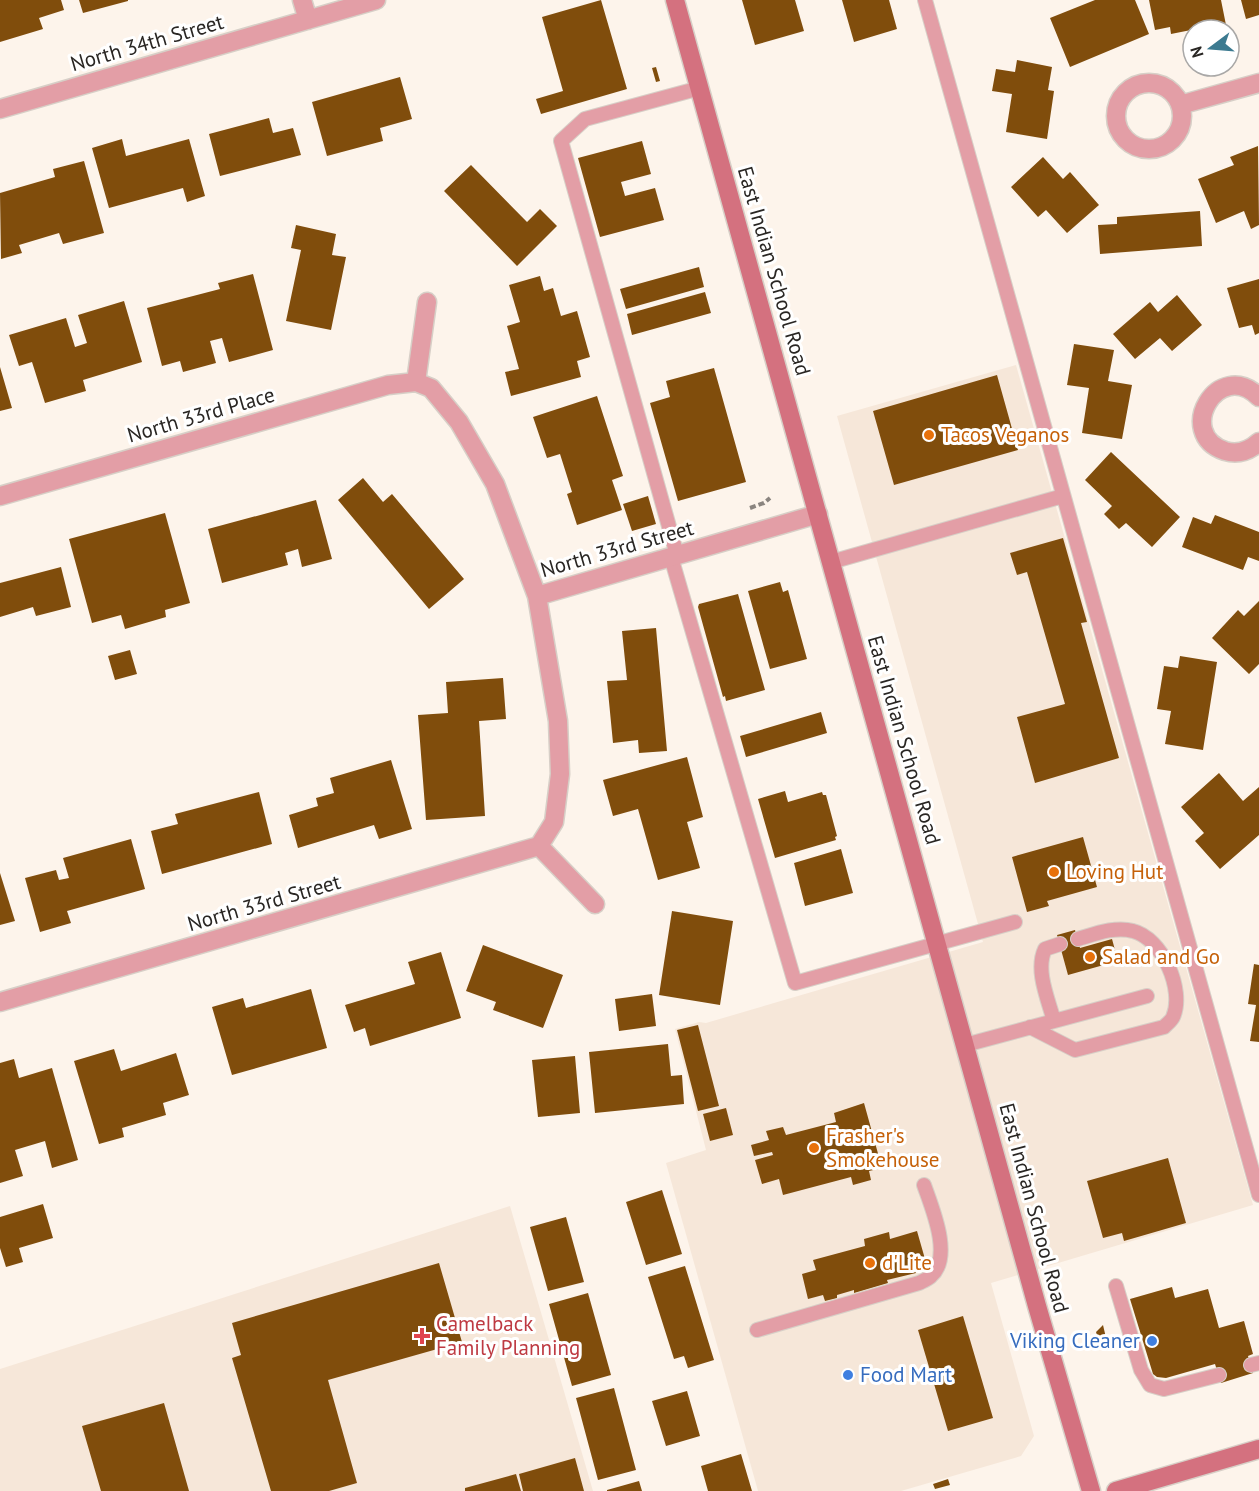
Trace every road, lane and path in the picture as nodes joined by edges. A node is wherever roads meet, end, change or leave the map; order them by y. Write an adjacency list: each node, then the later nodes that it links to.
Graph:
1 (302, 0): 5 (street)
2 (376, 0): 5 (street, North 34th Street)
3 (675, 0): 7 (main road, East Indian School Road)
4 (925, 0): 15 (lane)
5 (308, 20): 9 (street, North 34th Street)
6 (1259, 83): 8 (street)
7 (700, 88): 18 (main road, East Indian School Road); 19 (lane)
8 (1180, 105)
9 (0, 109)
10 (427, 302): 11 (street)
11 (416, 382): 14 (street, North 33rd Place); 21 (street)
12 (1259, 397): 13 (street)
13 (1259, 442)
14 (0, 496)
15 (1063, 496): 20 (lane); 34 (lane)
16 (770, 498): 17 (path)
17 (744, 510)
18 (818, 514): 19 (street, North 33rd Street); 20 (main road, East Indian School Road)
19 (674, 556): 21 (street, North 33rd Street); 26 (lane)
20 (831, 562): 26 (main road, East Indian School Road)
21 (537, 596): 22 (street, North 33rd Street)
22 (539, 846): 23 (street); 29 (street, North 33rd Street)
23 (595, 904)
24 (1016, 922): 26 (lane)
25 (1078, 939): 31 (lane)
26 (937, 944): 32 (main road, East Indian School Road)
27 (1060, 944): 30 (lane)
28 (1147, 996): 30 (lane)
29 (0, 1002)
30 (1054, 1021): 31 (lane)
31 (1030, 1027): 32 (lane)
32 (965, 1045): 39 (main road, East Indian School Road)
33 (924, 1185): 36 (lane)
34 (1259, 1195)
35 (1116, 1286): 37 (lane)
36 (757, 1330)
37 (1219, 1375)
38 (1259, 1449): 40 (main road)
39 (1091, 1491)
40 (1116, 1491)

